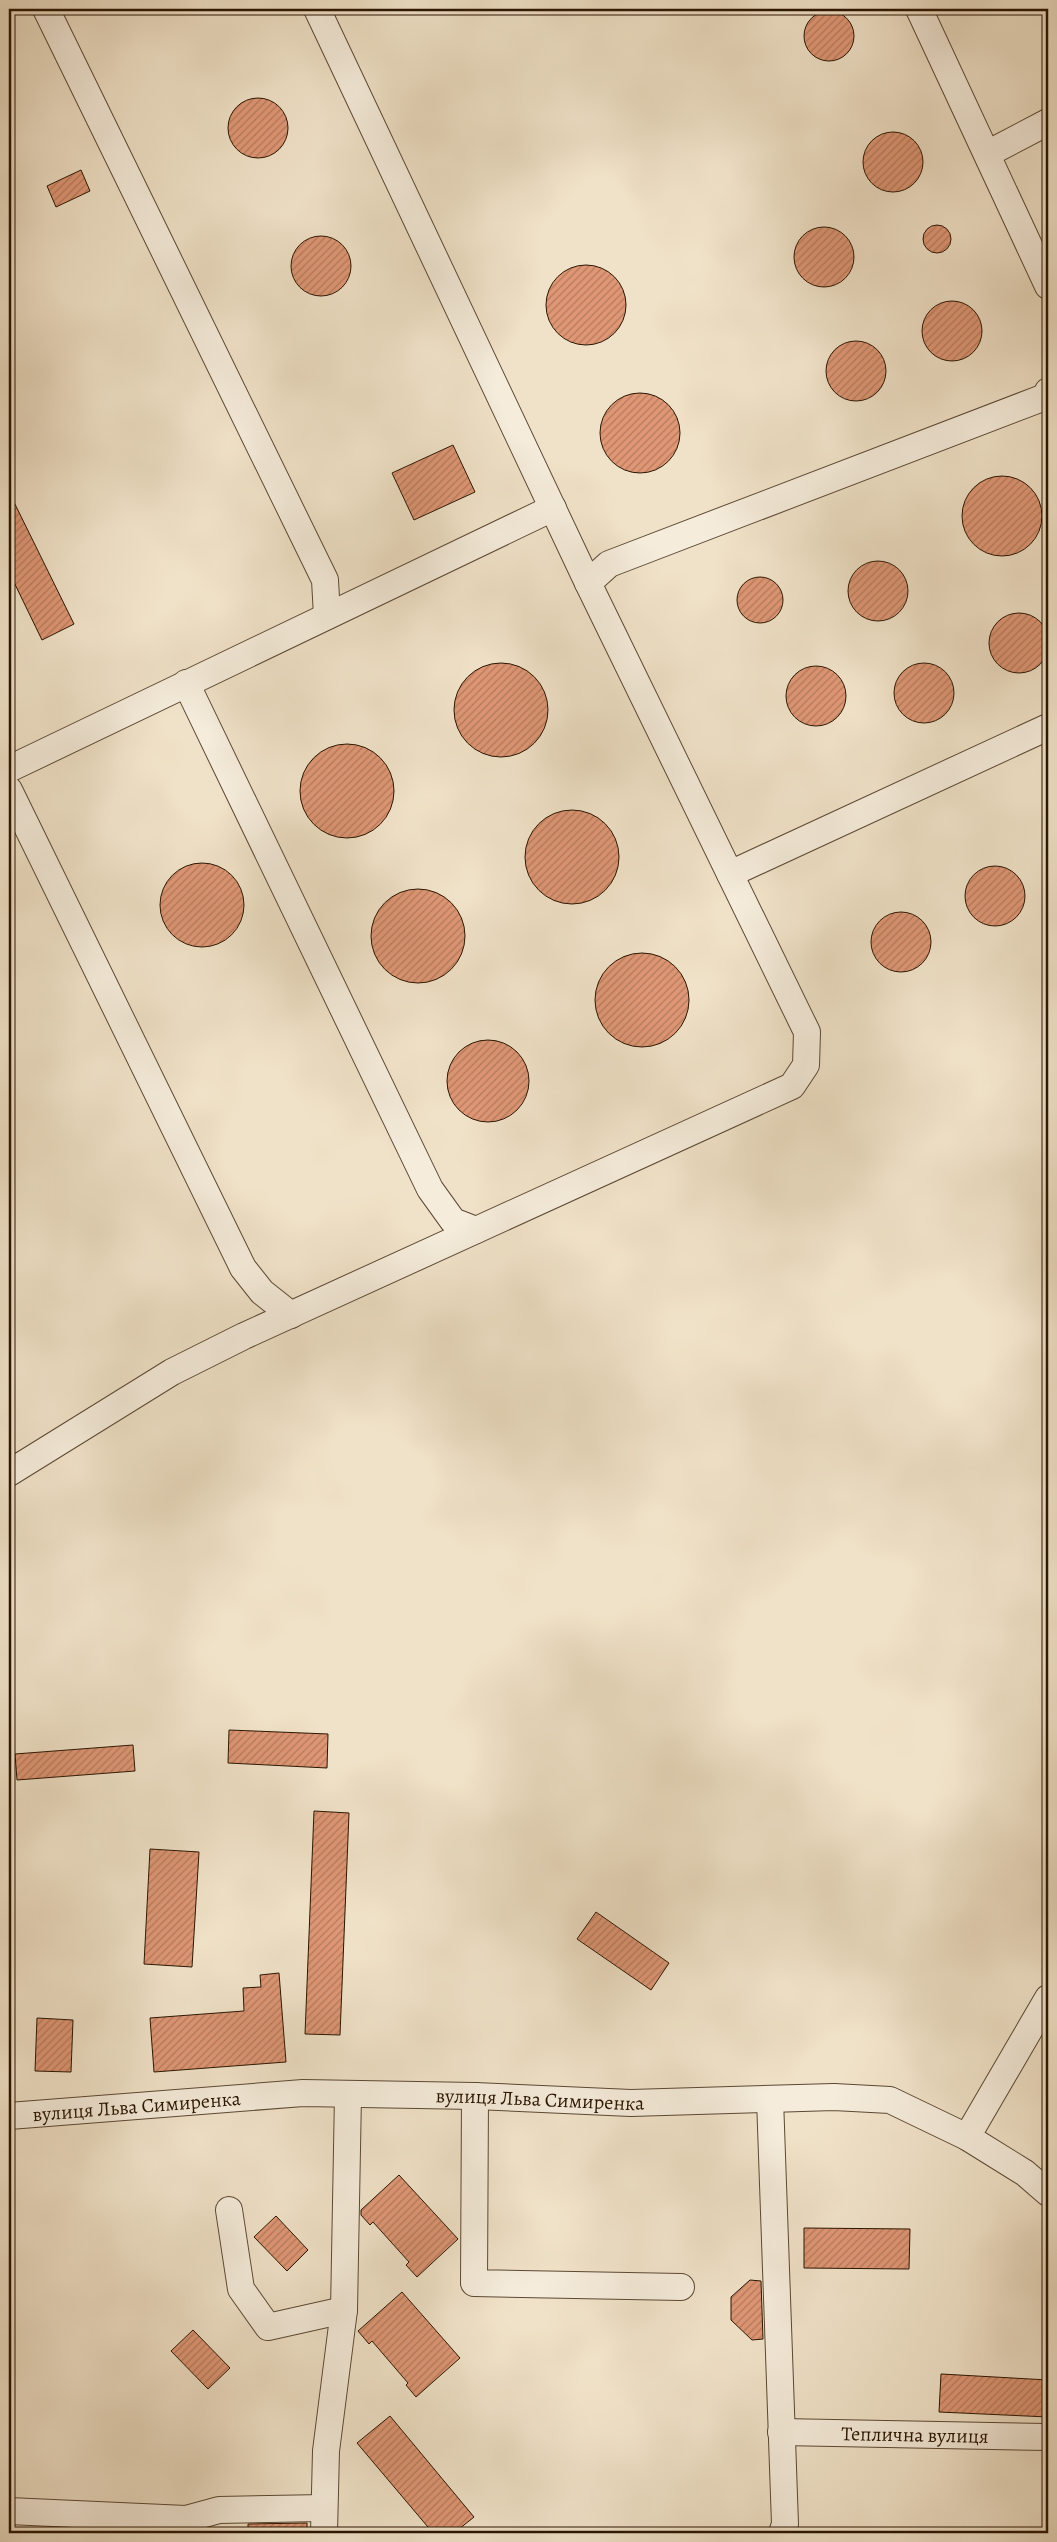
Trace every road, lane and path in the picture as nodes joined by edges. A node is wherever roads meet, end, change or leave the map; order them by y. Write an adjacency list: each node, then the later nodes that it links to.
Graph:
1 (46, 9): 10 (street)
2 (317, 9): 8 (street)
3 (919, 9): 5 (street)
4 (1048, 122): 5 (street)
5 (987, 154): 6 (street)
6 (1048, 286)
7 (1048, 391): 9 (street)
8 (553, 508): 9 (street); 10 (street)
9 (588, 583): 15 (street)
10 (327, 616): 11 (street)
11 (186, 684): 13 (street); 16 (street)
12 (1048, 727): 15 (street)
13 (9, 768)
14 (9, 790): 17 (street)
15 (730, 874): 16 (street)
16 (476, 1230): 17 (street)
17 (291, 1315): 18 (street)
18 (9, 1473)
19 (1048, 1998): 24 (street)
20 (348, 2095): 21 (street, вулиця Льва Симиренка); 23 (street, вулиця Льва Симиренка); 28 (street)
21 (475, 2096): 22 (street, вулиця Льва Симиренка); 27 (street)
22 (770, 2099): 24 (street, вулиця Льва Симиренка); 29 (street)
23 (9, 2116)
24 (967, 2137): 25 (street, вулиця Льва Симиренка)
25 (1048, 2193)
26 (229, 2210): 28 (street)
27 (681, 2287)
28 (344, 2310): 32 (street)
29 (781, 2432): 30 (street, Теплична вулиця); 33 (street)
30 (1048, 2437)
31 (9, 2511): 32 (street)
32 (324, 2521)
33 (782, 2533)

